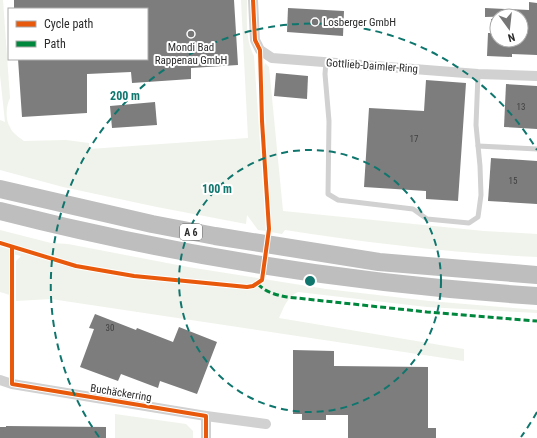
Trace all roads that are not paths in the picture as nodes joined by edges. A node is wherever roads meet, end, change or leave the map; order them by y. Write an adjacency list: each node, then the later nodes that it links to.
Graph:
1 (253, 0): 2 (street, Gottlieb-Daimler-Ring)
2 (326, 62): 3 (street, Gottlieb-Daimler-Ring); 5 (lane)
3 (478, 74): 4 (street, Gottlieb-Daimler-Ring); 5 (lane)
4 (537, 76)
5 (478, 146): 6 (lane)
6 (537, 149)
7 (2, 189): 9 (highway, A 6)
8 (0, 211): 10 (highway, A 6)
9 (537, 275)
10 (537, 296)
11 (0, 380): 12 (street, Buchäckerring)
12 (206, 416): 13 (street, Buchäckerring); 14 (street)
13 (266, 424)
14 (206, 438)

